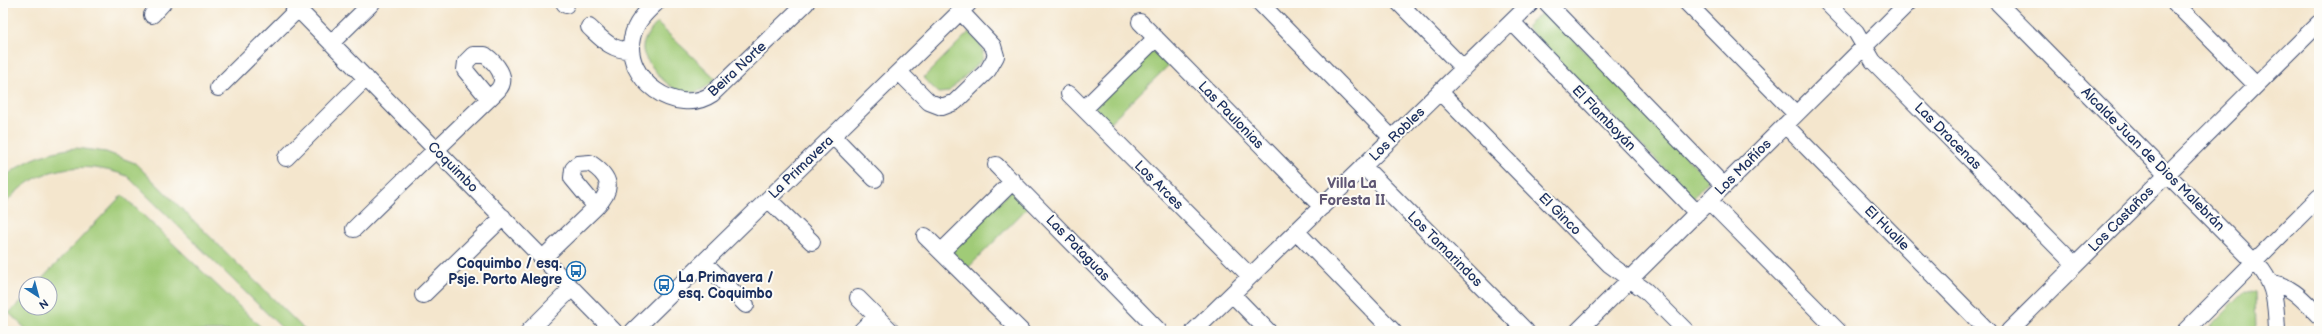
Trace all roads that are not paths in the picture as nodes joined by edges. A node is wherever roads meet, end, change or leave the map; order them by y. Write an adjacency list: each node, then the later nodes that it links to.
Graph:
1 (164, 3): 16 (street)
2 (372, 3): 22 (street)
3 (656, 3): 24 (street)
4 (806, 3): 24 (street, Beira Norte)
5 (1260, 3): 36 (street)
6 (1399, 3): 25 (street)
7 (1532, 3): 18 (street, Los Robles)
8 (1547, 3): 44 (street)
9 (1687, 3): 34 (street, El Hualle)
10 (1827, 3): 23 (street, Las Dracenas)
11 (1908, 3): 23 (street, Los Mañíos)
12 (1998, 3): 41 (street, Alcalde Juan de Dios Malebrán)
13 (2175, 3): 28 (street)
14 (295, 6): 22 (street, Coquimbo); 29 (street)
15 (964, 7): 26 (street, La Primavera); 26 (street)
16 (152, 15)
17 (1140, 22): 21 (street, Las Paulonias)
18 (1512, 22): 25 (street, Los Robles); 50 (street, El Flamboyán)
19 (2319, 23): 28 (street, Los Castaños)
20 (589, 27): 24 (street)
21 (1156, 38): 33 (street); 49 (street, Las Paulonias)
22 (331, 43): 27 (street, Coquimbo)
23 (1864, 46): 34 (street, Los Mañíos); 60 (street, Las Dracenas)
24 (630, 50)
25 (1464, 69): 30 (street, Los Robles)
26 (898, 72): 35 (street, La Primavera)
27 (366, 78): 37 (street, Coquimbo); 38 (street)
28 (2256, 85): 41 (street, Los Castaños)
29 (218, 88)
30 (1440, 92): 36 (street, Los Robles); 62 (street, El Ginco)
31 (1068, 94): 33 (street, Los Arces)
32 (489, 99): 37 (street)
33 (1084, 109): 61 (street, Los Arces)
34 (1791, 120): 44 (street, Los Mañíos); 85 (street, El Hualle)
35 (833, 136): 42 (street); 46 (street, La Primavera)
36 (1392, 138): 40 (street, Los Robles)
37 (436, 150): 51 (street, Coquimbo); 52 (street)
38 (286, 158)
39 (996, 165): 43 (street, Las Pataguas)
40 (1363, 166): 49 (street, Los Robles); 81 (street, Los Tamarindos)
41 (2167, 174): 59 (street, Alcalde Juan de Dios Malebrán); 60 (street, Los Castaños)
42 (875, 179)
43 (1012, 181): 56 (street); 77 (street, Las Pataguas)
44 (1724, 186): 47 (street, Los Mañíos)
45 (2319, 197): 59 (street)
46 (768, 199): 55 (street); 58 (street, La Primavera)
47 (1709, 201): 50 (street, Los Mañíos); 84 (street)
48 (596, 207): 57 (street)
49 (1322, 207): 53 (street, Los Robles)
50 (1697, 213): 62 (street, Los Mañíos)
51 (503, 217): 57 (street, Coquimbo); 66 (street)
52 (354, 229)
53 (1296, 231): 61 (street, Los Robles); 80 (street)
54 (925, 236): 56 (street)
55 (812, 242)
56 (941, 252): 76 (street)
57 (543, 258): 64 (street, Coquimbo)
58 (704, 262): 68 (street); 73 (street, La Primavera)
59 (2254, 262): 63 (street, Alcalde Juan de Dios Malebrán); 87 (street)
60 (2075, 265): 86 (street, Los Castaños)
61 (1250, 276): 65 (street, Los Robles)
62 (1630, 279): 82 (street, Los Mañíos); 83 (street, El Ginco)
63 (2271, 283): 70 (street); 88 (street, Alcalde Juan de Dios Malebrán)
64 (572, 288): 71 (street); 72 (street, Coquimbo)
65 (1232, 294): 78 (street, Los Robles); 79 (street)
66 (423, 295)
67 (858, 298): 69 (street)
68 (746, 305)
69 (876, 316): 74 (street); 75 (street)
70 (2319, 316)
71 (529, 331)
72 (614, 331)
73 (633, 331)
74 (861, 331)
75 (891, 331)
76 (1021, 331)
77 (1159, 331)
78 (1194, 331)
79 (1268, 331)
80 (1393, 331)
81 (1526, 331)
82 (1578, 331)
83 (1686, 331)
84 (1838, 331)
85 (1988, 331)
86 (2009, 331)
87 (2185, 331)
88 (2277, 331)

